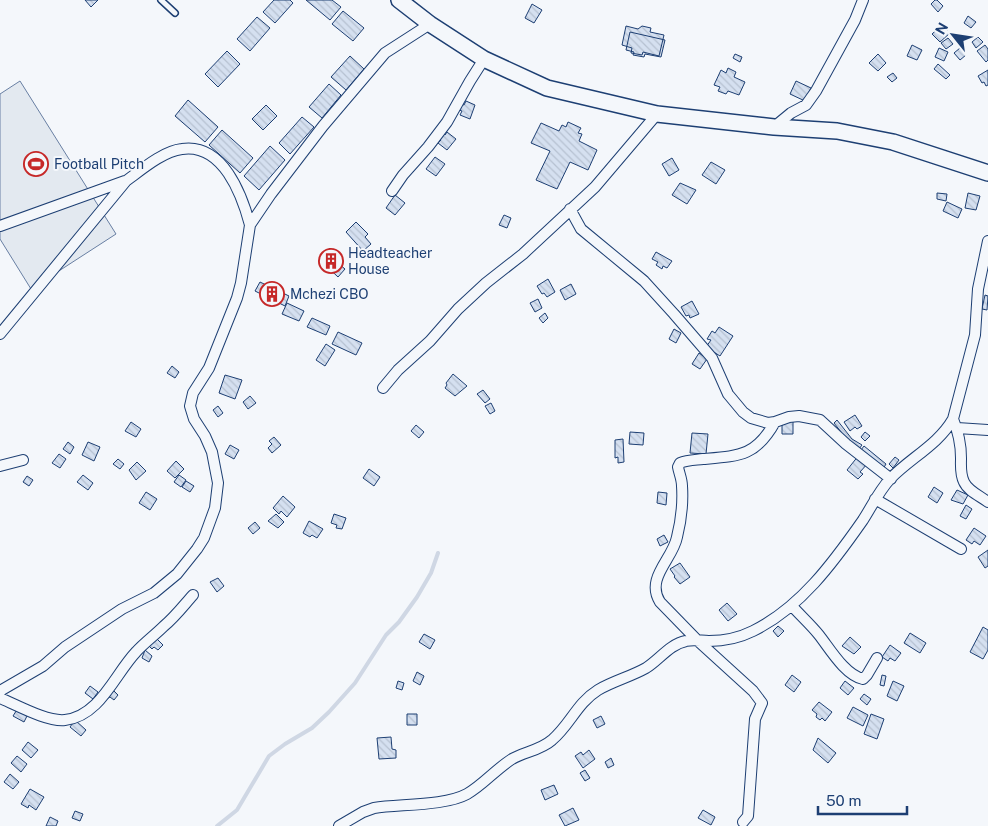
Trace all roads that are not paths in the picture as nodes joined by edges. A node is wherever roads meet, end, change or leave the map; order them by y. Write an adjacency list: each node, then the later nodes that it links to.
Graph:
1 (161, 0): 4 (lane)
2 (399, 0): 5 (street)
3 (863, 0): 8 (street)
4 (175, 13)
5 (430, 24): 6 (street); 13 (street)
6 (484, 59): 7 (street); 11 (street)
7 (656, 114): 8 (street); 12 (street)
8 (774, 127): 9 (street)
9 (988, 173)
10 (126, 181): 13 (street); 14 (street); 16 (street)
11 (392, 191)
12 (570, 209): 17 (street); 18 (street)
13 (250, 225): 31 (street)
14 (0, 226)
15 (988, 241): 19 (street)
16 (0, 334)
17 (383, 388)
18 (775, 422): 23 (street); 29 (street)
19 (955, 424): 20 (street); 23 (street); 25 (street)
20 (988, 430)
21 (23, 460): 22 (street)
22 (0, 466)
23 (891, 479): 24 (street)
24 (875, 499): 26 (street); 28 (street)
25 (988, 502)
26 (961, 549)
27 (193, 595): 32 (street)
28 (792, 606): 29 (street); 30 (street)
29 (697, 640): 33 (street); 34 (street)
30 (877, 658)
31 (0, 692)
32 (0, 698)
33 (743, 822)
34 (339, 826)

